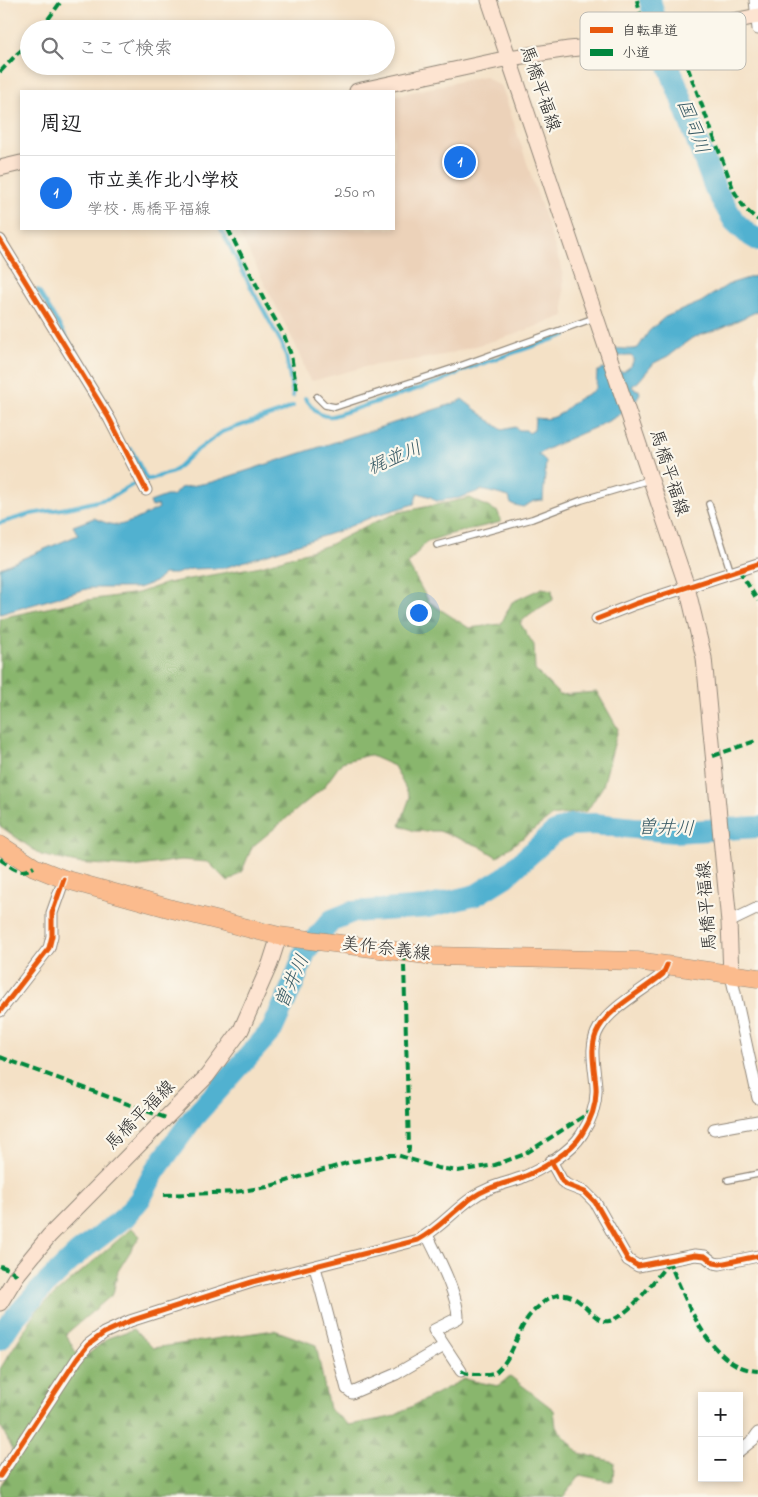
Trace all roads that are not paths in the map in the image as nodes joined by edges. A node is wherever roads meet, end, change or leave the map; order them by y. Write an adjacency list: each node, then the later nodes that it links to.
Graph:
1 (489, 0): 5 (main road, 馬橋平福線)
2 (755, 0): 3 (street)
3 (757, 21)
4 (580, 48): 5 (main road)
5 (509, 58): 6 (main road); 10 (main road, 馬橋平福線)
6 (362, 90)
7 (20, 163): 8 (main road)
8 (0, 168)
9 (0, 240): 13 (street)
10 (598, 319): 11 (lane); 12 (main road, 馬橋平福線)
11 (317, 397)
12 (650, 477): 15 (lane); 18 (main road, 馬橋平福線)
13 (146, 490)
14 (709, 504): 17 (lane)
15 (437, 545)
16 (758, 564): 17 (street)
17 (731, 573): 18 (street)
18 (686, 587): 19 (street); 23 (main road, 馬橋平福線)
19 (597, 619)
20 (0, 845): 21 (main road, 美作奈義線)
21 (64, 879): 24 (main road, 美作奈義線); 28 (street)
22 (758, 908): 23 (street)
23 (729, 922): 26 (main road, 馬橋平福線)
24 (279, 936): 25 (main road, 美作奈義線); 38 (main road, 馬橋平福線)
25 (667, 965): 26 (main road, 美作奈義線); 32 (street)
26 (731, 975): 27 (main road, 美作奈義線); 29 (street)
27 (758, 978)
28 (0, 1011)
29 (758, 1098)
30 (758, 1121): 31 (street)
31 (714, 1129)
32 (551, 1161): 35 (street); 36 (street)
33 (758, 1174): 34 (lane)
34 (728, 1180)
35 (427, 1235): 37 (street); 39 (street)
36 (758, 1256)
37 (315, 1267): 39 (street); 43 (street)
38 (0, 1303)
39 (444, 1346): 40 (street)
40 (461, 1371)
41 (758, 1434): 42 (street)
42 (743, 1447)
43 (0, 1476)

